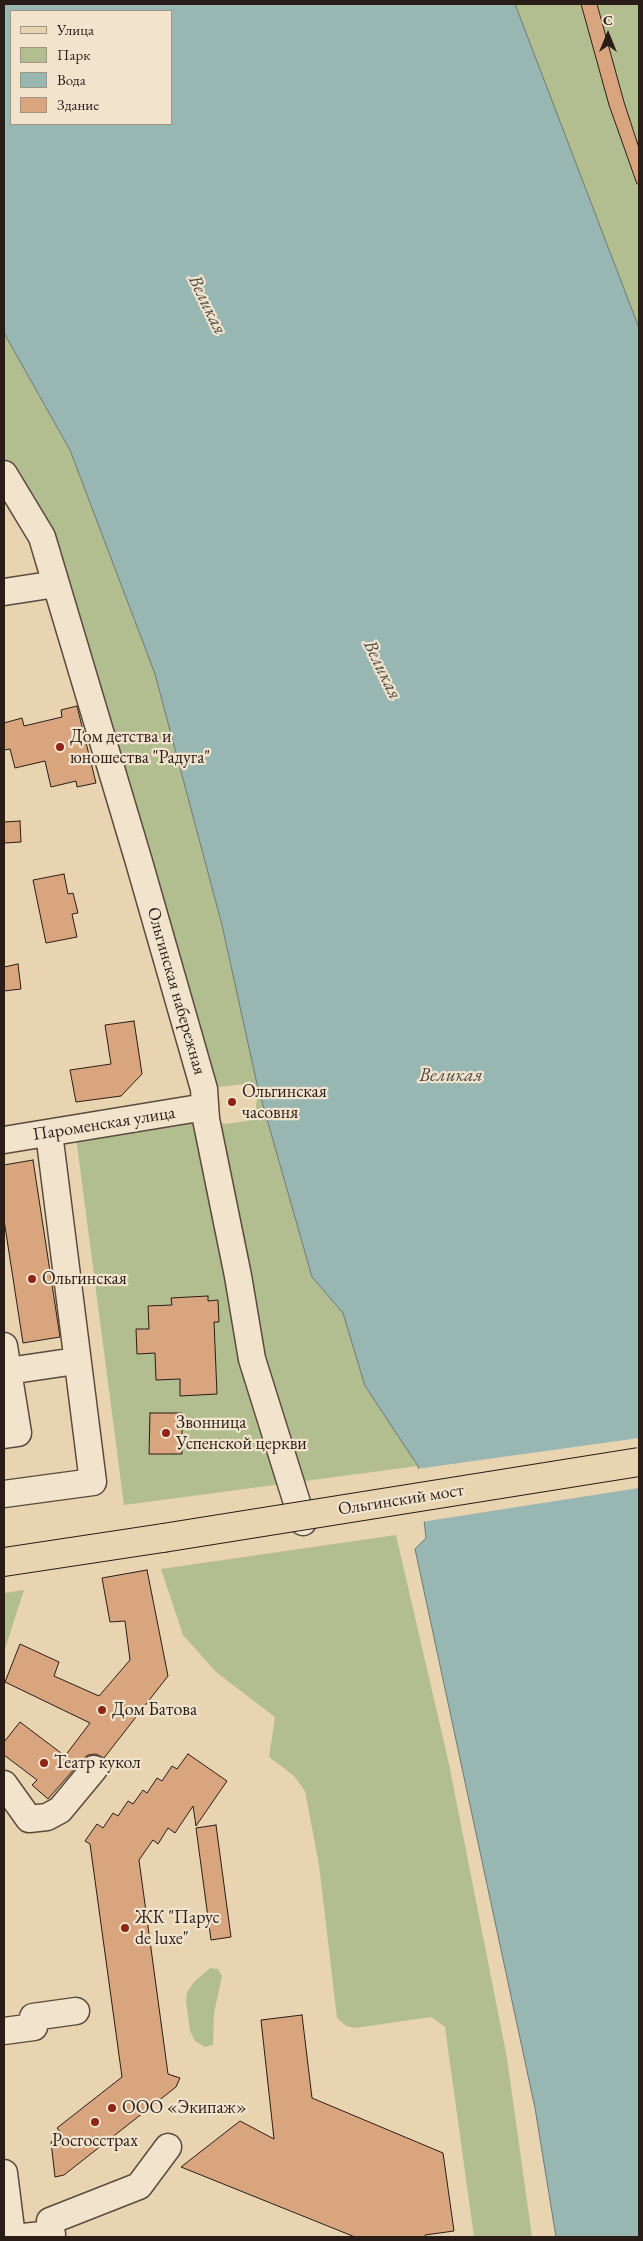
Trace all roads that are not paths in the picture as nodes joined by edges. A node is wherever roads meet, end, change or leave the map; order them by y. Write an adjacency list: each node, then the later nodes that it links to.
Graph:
1 (4, 474): 2 (street, Ольгинская набережная)
2 (56, 584): 3 (street); 4 (street, Ольгинская набережная)
3 (4, 592)
4 (205, 1108): 5 (street, Пароменская улица); 13 (street, Ольгинская набережная)
5 (49, 1133): 6 (street, Пароменская улица); 8 (street)
6 (4, 1140)
7 (4, 1346): 9 (street)
8 (76, 1361): 9 (street); 12 (street)
9 (8, 1371): 10 (street)
10 (4, 1435)
11 (639, 1462): 14 (main road, Ольгинский мост, bridge)
12 (4, 1494)
13 (303, 1522)
14 (4, 1562)
15 (94, 1769): 16 (street)
16 (4, 1784)
17 (76, 2011): 18 (street)
18 (4, 2032)
19 (168, 2146): 22 (street)
20 (4, 2174): 21 (street)
21 (12, 2237)
22 (23, 2237)

